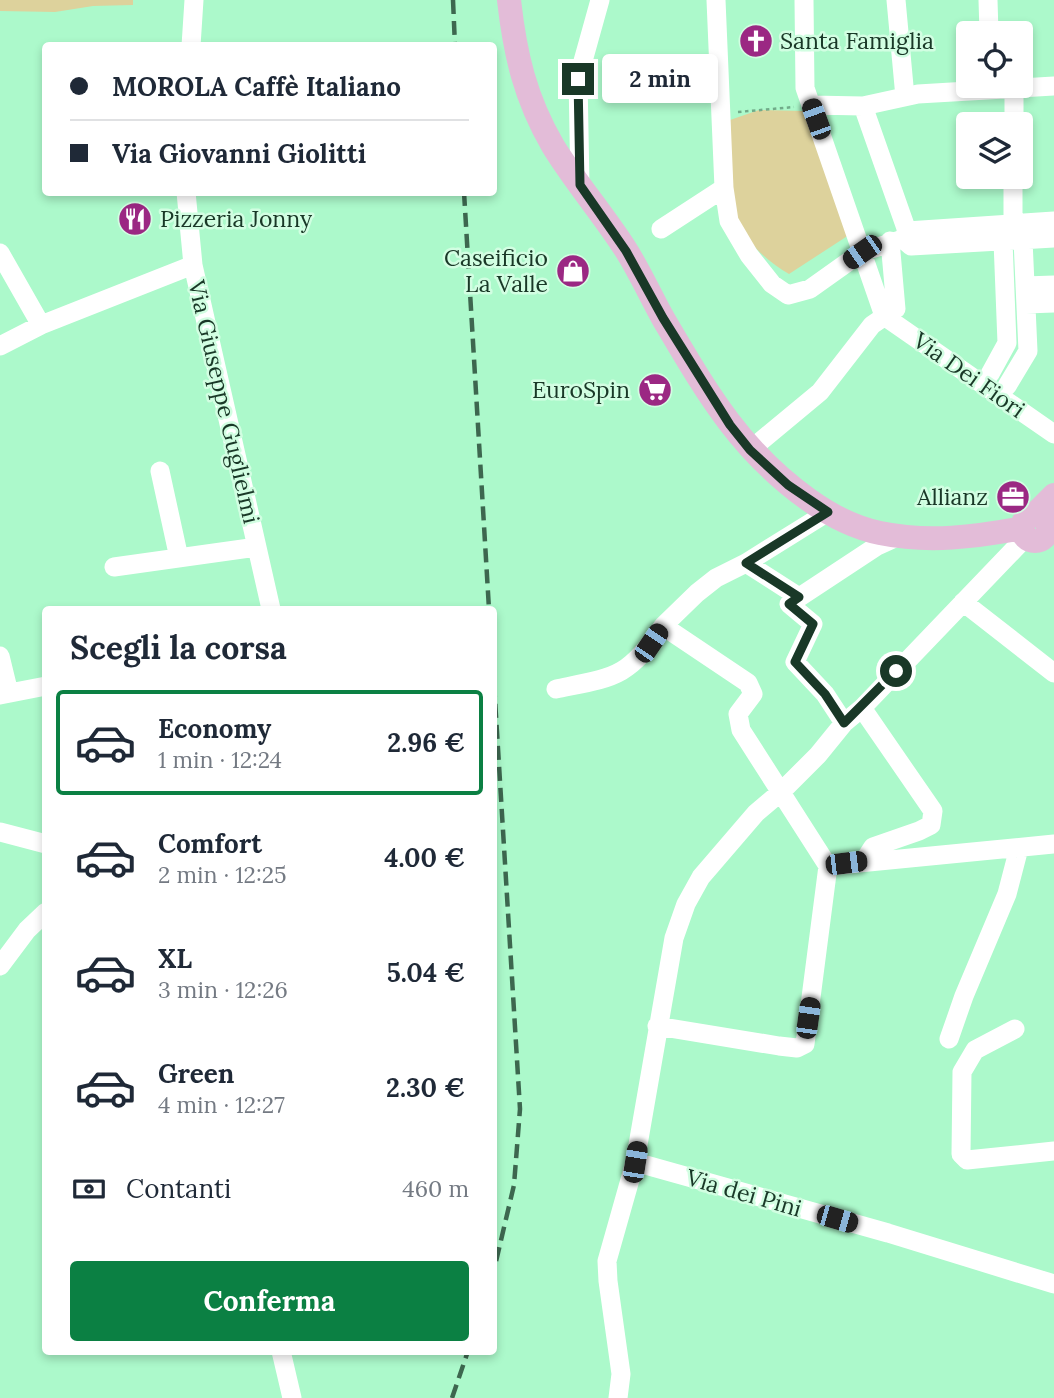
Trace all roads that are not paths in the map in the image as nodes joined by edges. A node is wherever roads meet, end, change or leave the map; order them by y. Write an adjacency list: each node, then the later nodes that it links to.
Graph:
1 (194, 0): 10 (street)
2 (509, 0): 17 (main road)
3 (600, 0): 17 (street)
4 (716, 0): 18 (street)
5 (804, 0): 15 (street)
6 (896, 0): 14 (street)
7 (908, 0): 14 (street)
8 (988, 0): 9 (street)
9 (989, 21)
10 (191, 42)
11 (1054, 86): 12 (street)
12 (1033, 87)
13 (956, 92): 14 (street)
14 (911, 96): 16 (street)
15 (811, 105): 16 (street); 26 (street)
16 (863, 106): 24 (street, Via Dei Fiori)
17 (580, 185): 39 (main road)
18 (724, 188): 22 (street); 26 (street)
19 (1013, 189): 23 (street)
20 (186, 196): 28 (street, Via Giuseppe Guglielmi)
21 (1054, 222): 23 (street)
22 (661, 229)
23 (1013, 236): 24 (street); 25 (street); 30 (street); 35 (street)
24 (900, 237): 26 (street); 32 (street, Via Dei Fiori)
25 (1054, 238)
26 (862, 252): 32 (street)
27 (0, 253): 33 (street)
28 (193, 265): 33 (street); 45 (street, Via Giuseppe Guglielmi)
29 (1054, 285): 30 (street)
30 (1025, 295): 31 (street); 36 (street)
31 (1054, 303)
32 (890, 312): 35 (street, Via Dei Fiori); 38 (street, Via Dei Fiori); 39 (street)
33 (41, 325): 34 (street)
34 (0, 346)
35 (989, 374): 36 (street, Via Dei Fiori)
36 (1007, 386): 37 (street, Via Dei Fiori)
37 (1054, 419)
38 (1054, 434)
39 (750, 450): 42 (main road)
40 (160, 471): 46 (street)
41 (1054, 495): 43 (main road)
42 (828, 512): 44 (main road); 47 (street)
43 (1041, 528): 44 (main road); 50 (street)
44 (899, 536): 49 (street)
45 (257, 547): 46 (street); 51 (street, Via Giuseppe Guglielmi)
46 (179, 558): 48 (street)
47 (746, 563): 49 (street); 52 (street)
48 (114, 567)
49 (794, 600): 59 (street)
50 (963, 602): 54 (street); 58 (street)
51 (270, 606)
52 (663, 626): 56 (street); 60 (street)
53 (0, 656): 57 (street)
54 (1054, 673)
55 (42, 687): 57 (street)
56 (556, 689)
57 (4, 694)
58 (862, 708): 59 (street); 65 (street)
59 (844, 723): 60 (street)
60 (782, 791): 66 (street); 69 (street)
61 (0, 832): 62 (street)
62 (42, 843)
63 (1054, 844): 64 (street)
64 (1019, 848): 65 (street); 71 (street)
65 (864, 861): 66 (street)
66 (828, 866): 69 (street)
67 (42, 916): 68 (street)
68 (0, 966)
69 (657, 1026): 73 (street)
70 (1015, 1029): 72 (street)
71 (949, 1039)
72 (1054, 1151)
73 (635, 1162): 74 (street, Via dei Pini); 77 (street)
74 (1054, 1283)
75 (282, 1355): 76 (street)
76 (292, 1398)
77 (618, 1398)

